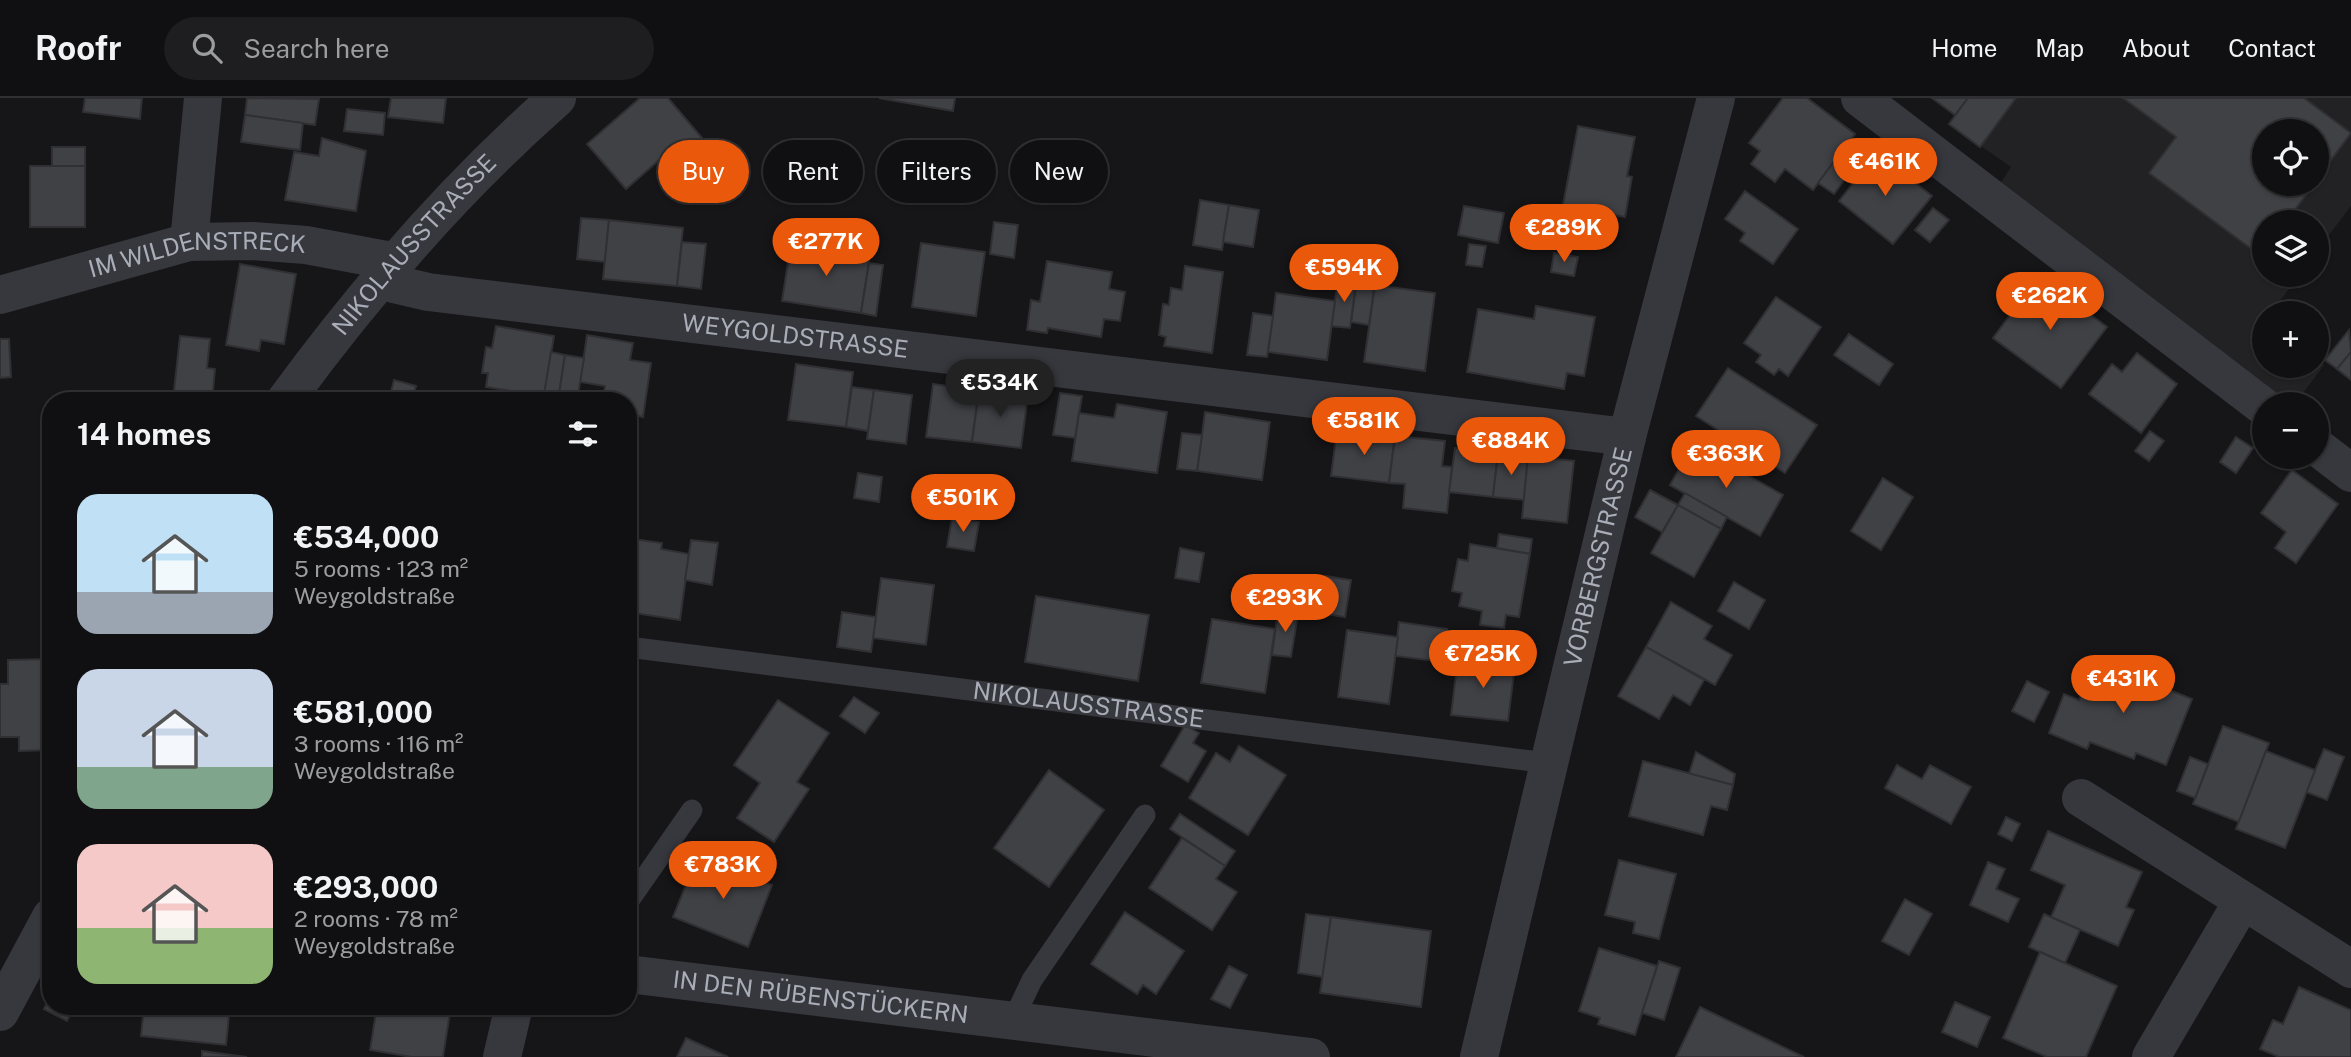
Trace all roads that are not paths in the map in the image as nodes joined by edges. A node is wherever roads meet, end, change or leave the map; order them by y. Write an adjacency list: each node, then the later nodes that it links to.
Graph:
1 (203, 98): 5 (street)
2 (556, 98): 6 (street, NIKOLAUSSTRASSE)
3 (1716, 98): 10 (street, VORBERGSTRASSE)
4 (1860, 98): 9 (street)
5 (189, 242): 6 (street, IM WILDENSTRECK); 7 (street, IM WILDENSTRECK)
6 (389, 272): 8 (street, NIKOLAUSSTRASSE); 10 (street, WEYGOLDSTRASSE)
7 (0, 295)
8 (291, 392)
9 (2252, 398)
10 (1627, 437): 14 (street, VORBERGSTRASSE)
11 (2329, 456): 12 (street)
12 (2351, 473)
13 (637, 649): 14 (lane, NIKOLAUSSTRASSE)
14 (1548, 762): 29 (street, VORBERGSTRASSE)
15 (2081, 798): 19 (street)
16 (692, 810): 18 (lane)
17 (1145, 815): 25 (lane)
18 (637, 889)
19 (2242, 902): 21 (street); 30 (street)
20 (42, 934): 23 (street)
21 (2351, 969)
22 (637, 975): 25 (street, IN DEN RÜBENSTÜCKERN)
23 (0, 1012)
24 (511, 1015): 27 (street)
25 (1013, 1021): 26 (street, IN DEN RÜBENSTÜCKERN)
26 (1196, 1051): 28 (street, IN DEN RÜBENSTÜCKERN)
27 (502, 1057)
28 (1311, 1057)
29 (1479, 1057)
30 (2151, 1057)

